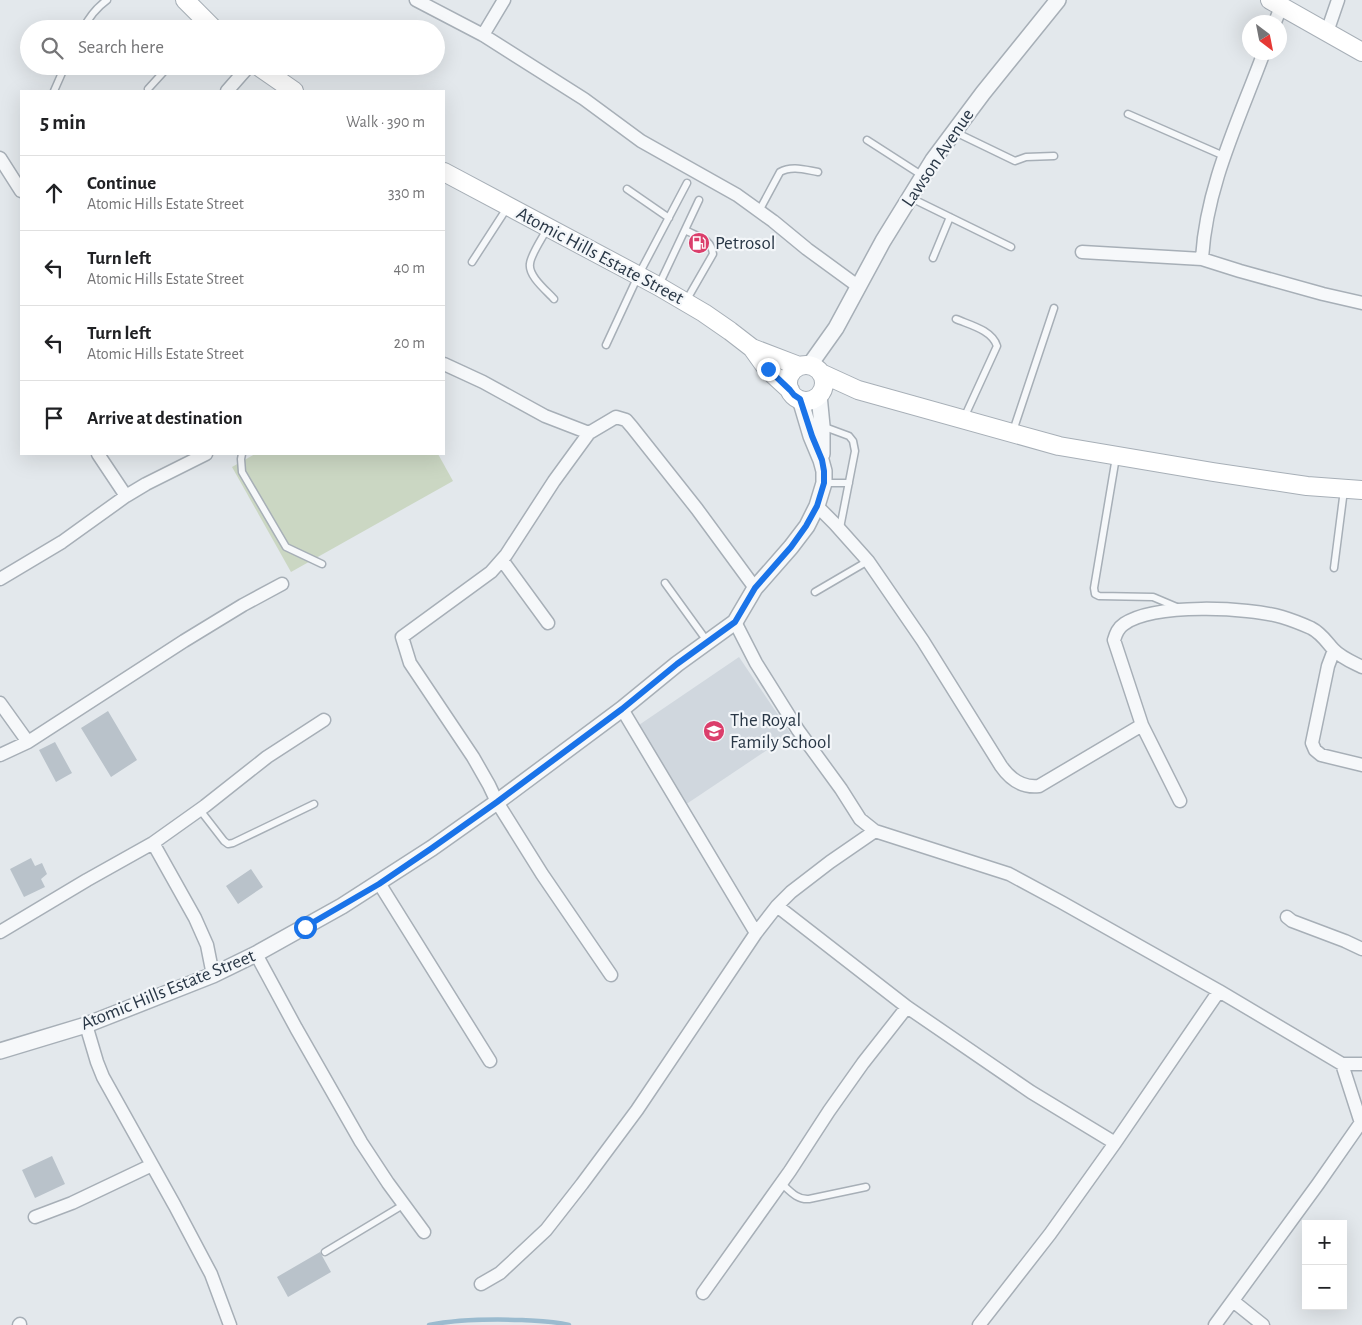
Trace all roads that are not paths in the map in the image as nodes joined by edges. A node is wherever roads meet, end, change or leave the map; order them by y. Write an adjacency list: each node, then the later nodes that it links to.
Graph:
1 (107, 0): 8 (lane)
2 (185, 0): 9 (main road)
3 (416, 0): 11 (street)
4 (504, 0): 11 (street)
5 (1058, 0): 23 (street, Lawson Avenue)
6 (1338, 0): 10 (street)
7 (1276, 10): 10 (main road)
8 (88, 20)
9 (202, 20)
10 (1327, 32): 12 (main road)
11 (483, 35): 37 (street)
12 (1362, 52)
13 (1261, 60): 26 (street)
14 (62, 75): 19 (lane)
15 (161, 75): 18 (lane)
16 (241, 75): 20 (street)
17 (271, 75): 21 (main road)
18 (148, 89)
19 (54, 90)
20 (228, 90)
21 (293, 90)
22 (1128, 114): 26 (lane)
23 (954, 132): 25 (lane); 30 (street, Lawson Avenue)
24 (867, 140): 30 (lane)
25 (1054, 156)
26 (1224, 156): 45 (street)
27 (0, 158): 32 (street)
28 (818, 172): 37 (lane)
29 (445, 173): 36 (main road, Atomic Hills Estate Street)
30 (923, 176): 34 (street, Lawson Avenue)
31 (687, 184): 39 (lane)
32 (20, 189)
33 (627, 189): 39 (lane)
34 (909, 198): 38 (lane); 49 (street, Lawson Avenue)
35 (699, 200): 41 (lane)
36 (508, 207): 40 (main road, Atomic Hills Estate Street); 46 (lane)
37 (759, 211): 49 (street)
38 (950, 217): 42 (lane); 44 (lane)
39 (669, 218): 47 (lane)
40 (548, 228): 47 (main road, Atomic Hills Estate Street); 50 (lane)
41 (685, 230): 48 (lane); 51 (lane)
42 (1011, 247)
43 (1082, 252): 45 (street)
44 (933, 258)
45 (1202, 259): 52 (street)
46 (472, 262)
47 (638, 276): 48 (main road, Atomic Hills Estate Street); 55 (lane)
48 (658, 286): 51 (main road, Atomic Hills Estate Street)
49 (859, 287): 58 (street, Lawson Avenue)
50 (554, 299)
51 (685, 302): 56 (main road, Atomic Hills Estate Street)
52 (1362, 302)
53 (1054, 308): 62 (lane)
54 (956, 319): 60 (lane)
55 (606, 345)
56 (752, 348): 58 (main road, Atomic Hills Estate Street); 59 (main road, Atomic Hills Estate Street)
57 (445, 364): 63 (street)
58 (816, 377): 59 (main road); 59 (main road); 60 (main road); 61 (street, Atomic Hills Estate Street)
59 (795, 394): 68 (street, Atomic Hills Estate Street)
60 (964, 419): 62 (main road)
61 (822, 426): 68 (street, Atomic Hills Estate Street); 70 (lane)
62 (1013, 432): 67 (main road)
63 (589, 433): 76 (street); 83 (street)
64 (99, 455): 73 (street)
65 (204, 455): 73 (street)
66 (242, 455): 78 (lane)
67 (1116, 456): 71 (main road); 85 (lane)
68 (822, 460): 69 (street, Atomic Hills Estate Street)
69 (824, 483): 70 (lane); 74 (street, Atomic Hills Estate Street)
70 (849, 483): 75 (lane)
71 (1344, 488): 72 (main road); 79 (lane)
72 (1362, 490)
73 (126, 496): 80 (street)
74 (817, 506): 75 (street); 83 (street, Atomic Hills Estate Street)
75 (840, 529): 77 (street)
76 (502, 560): 87 (street); 99 (street)
77 (868, 561): 84 (lane); 94 (street)
78 (322, 564)
79 (1334, 568)
80 (1, 575)
81 (665, 583): 88 (lane)
82 (282, 584): 95 (street)
83 (755, 588): 86 (street, Atomic Hills Estate Street)
84 (815, 592)
85 (1182, 609): 89 (street); 94 (street)
86 (735, 622): 88 (street, Atomic Hills Estate Street); 102 (street)
87 (548, 623)
88 (708, 642): 92 (street, Atomic Hills Estate Street)
89 (1334, 650): 90 (street); 97 (street)
90 (1362, 667)
91 (0, 703): 95 (street)
92 (622, 709): 99 (street, Atomic Hills Estate Street); 108 (street)
93 (324, 720): 101 (street)
94 (1142, 725): 98 (street)
95 (28, 742): 96 (street)
96 (0, 755)
97 (1362, 765)
98 (1180, 801)
99 (497, 802): 104 (street, Atomic Hills Estate Street); 112 (street)
100 (314, 804): 101 (lane)
101 (200, 810): 103 (street)
102 (875, 831): 105 (street); 113 (street)
103 (153, 843): 107 (street); 111 (street)
104 (379, 884): 110 (street, Atomic Hills Estate Street); 117 (street)
105 (777, 906): 108 (street); 114 (street)
106 (1287, 917): 109 (street)
107 (0, 932)
108 (756, 933): 129 (street)
109 (1362, 949)
110 (256, 954): 111 (street, Atomic Hills Estate Street); 125 (street)
111 (213, 975): 115 (street, Atomic Hills Estate Street)
112 (611, 975)
113 (1219, 991): 118 (street); 121 (street)
114 (907, 1007): 121 (street); 123 (street)
115 (86, 1025): 116 (street, Atomic Hills Estate Street); 122 (street)
116 (0, 1051)
117 (490, 1061)
118 (1342, 1064): 119 (street); 120 (street)
119 (1362, 1064)
120 (1361, 1122): 131 (street)
121 (1115, 1142): 133 (street)
122 (152, 1165): 126 (street); 132 (street)
123 (781, 1183): 124 (lane); 130 (street)
124 (866, 1187)
125 (403, 1205): 127 (street); 128 (lane)
126 (35, 1217)
127 (424, 1232)
128 (325, 1252)
129 (481, 1284)
130 (703, 1293)
131 (1233, 1301): 134 (street); 135 (street)
132 (230, 1325)
133 (979, 1325)
134 (1215, 1325)
135 (1263, 1325)

